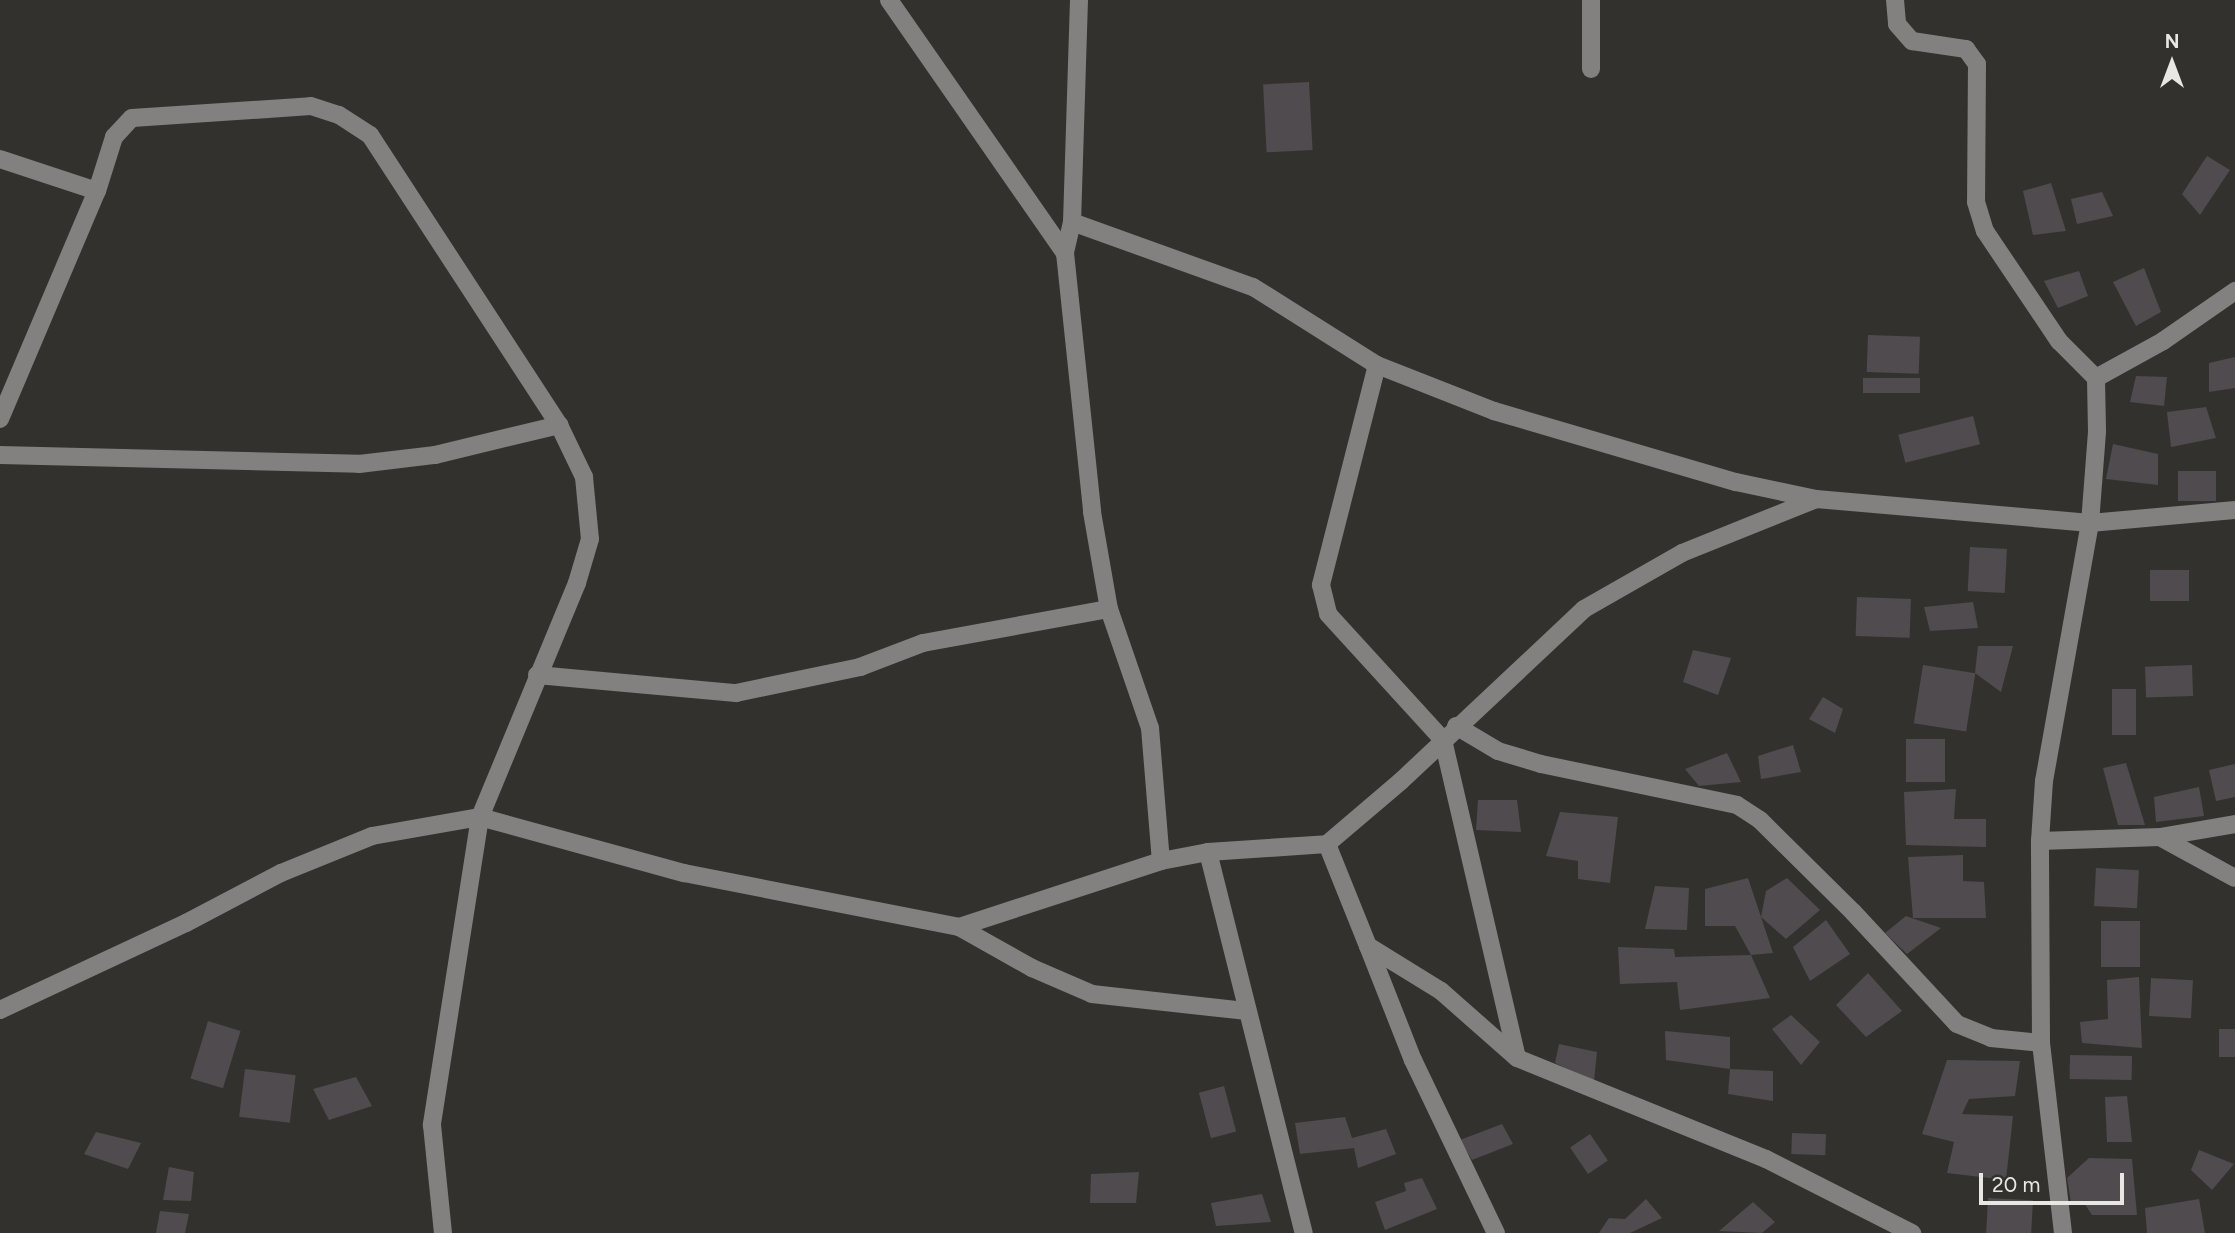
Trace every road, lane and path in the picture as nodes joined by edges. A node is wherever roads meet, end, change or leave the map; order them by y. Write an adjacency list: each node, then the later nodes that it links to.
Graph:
1 (889, 0): 9 (street)
2 (1079, 0): 8 (street)
3 (1591, 0): 5 (street)
4 (1895, 0): 12 (street)
5 (1591, 69)
6 (0, 159): 7 (street)
7 (97, 191): 13 (street); 14 (street)
8 (1072, 222): 9 (street); 11 (street)
9 (1065, 253): 19 (street)
10 (2235, 290): 12 (street)
11 (1377, 365): 16 (street); 22 (street)
12 (2096, 378): 18 (street)
13 (0, 419)
14 (559, 425): 15 (street); 20 (street)
15 (0, 455)
16 (1816, 499): 18 (street); 21 (street)
17 (2235, 510): 18 (street)
18 (2090, 523): 26 (street)
19 (1109, 609): 20 (street); 29 (street)
20 (537, 674): 23 (street)
21 (1456, 726): 22 (street); 35 (street)
22 (1443, 740): 27 (street); 36 (street)
23 (480, 817): 31 (street); 33 (street); 37 (street)
24 (2235, 824): 25 (street)
25 (2160, 837): 26 (street); 30 (street)
26 (2040, 841): 35 (street)
27 (1326, 844): 28 (street); 32 (street)
28 (1208, 852): 29 (street); 34 (street)
29 (1161, 861): 31 (street)
30 (2235, 878)
31 (959, 927): 34 (street)
32 (1368, 946): 36 (street); 39 (street)
33 (0, 1010)
34 (1245, 1011): 38 (street)
35 (2041, 1043): 41 (street)
36 (1517, 1058): 40 (street)
37 (443, 1233)
38 (1304, 1233)
39 (1496, 1233)
40 (1912, 1233)
41 (2063, 1233)

